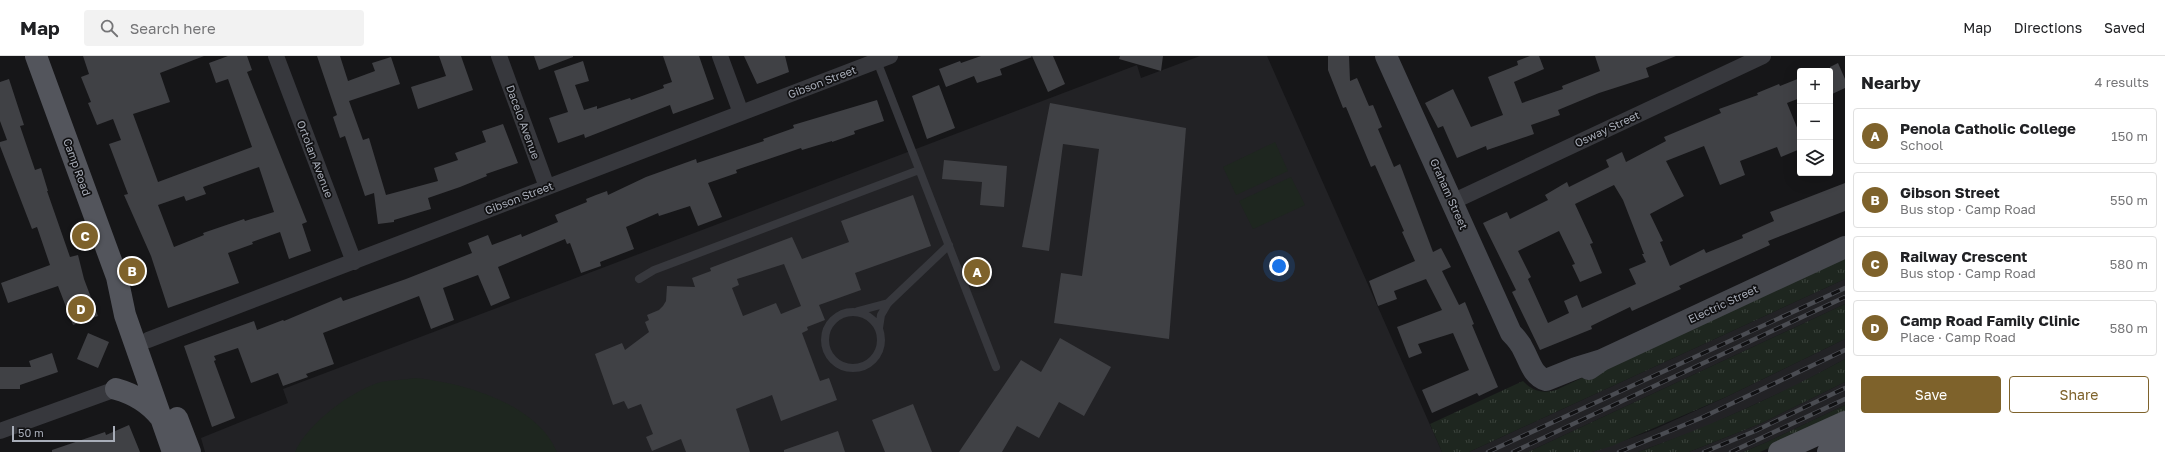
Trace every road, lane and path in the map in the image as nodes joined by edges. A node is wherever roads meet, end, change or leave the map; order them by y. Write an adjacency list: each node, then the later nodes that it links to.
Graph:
1 (36, 56): 20 (main road, Camp Road)
2 (276, 56): 14 (street, Ortolan Avenue)
3 (499, 56): 10 (street, Dacelo Avenue)
4 (720, 56): 8 (street)
5 (1386, 56): 11 (street, Graham Street)
6 (1763, 56): 11 (street, Osway Street)
7 (883, 59): 8 (street, Gibson Street); 9 (lane)
8 (741, 113): 10 (street, Gibson Street)
9 (919, 170): 12 (lane); 15 (lane)
10 (547, 187): 14 (street, Gibson Street)
11 (1452, 202): 19 (street, Graham Street)
12 (949, 245): 16 (lane); 21 (lane)
13 (1845, 247): 19 (street, Electric Street)
14 (354, 262): 20 (street, Gibson Street)
15 (639, 279)
16 (888, 303): 17 (lane); 18 (lane)
17 (856, 312): 18 (lane); 18 (lane)
18 (879, 328)
19 (1511, 332)
20 (142, 343): 22 (main road); 23 (main road, Camp Road); 28 (main road, Camp Road)
21 (996, 367)
22 (116, 389): 23 (main road); 25 (street)
23 (162, 419): 27 (main road, Camp Road)
24 (1845, 422): 29 (main road)
25 (0, 431)
26 (1845, 444): 30 (main road)
27 (173, 452)
28 (190, 452)
29 (1779, 452)
30 (1828, 452)

